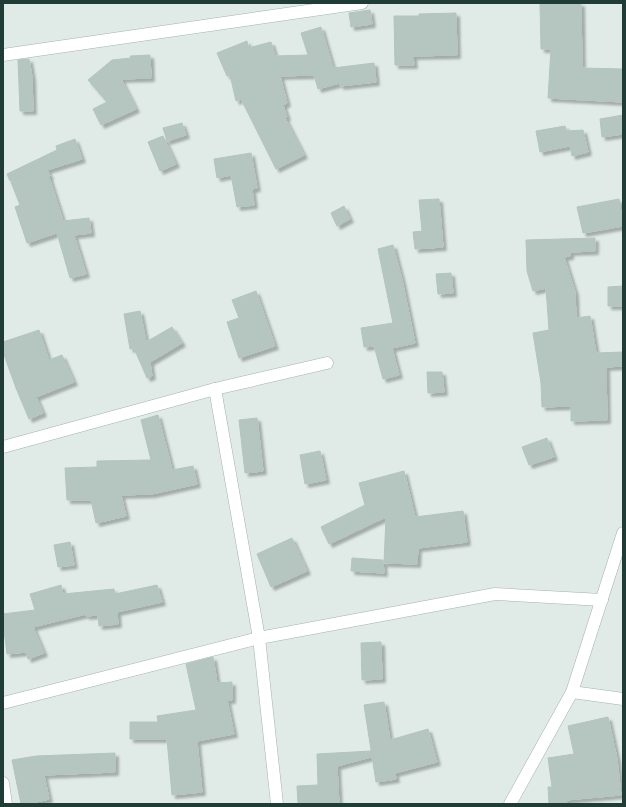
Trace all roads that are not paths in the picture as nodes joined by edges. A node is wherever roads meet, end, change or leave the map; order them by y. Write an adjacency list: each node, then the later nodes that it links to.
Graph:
1 (362, 3): 2 (street)
2 (3, 55)
3 (327, 362): 4 (street)
4 (215, 389): 5 (street); 8 (street)
5 (3, 447)
6 (623, 533): 7 (street)
7 (602, 600): 8 (street); 9 (street)
8 (258, 638): 11 (street); 14 (street)
9 (572, 692): 10 (street); 15 (street)
10 (623, 698)
11 (3, 703)
12 (3, 783): 13 (street)
13 (6, 804)
14 (277, 804)
15 (510, 804)

